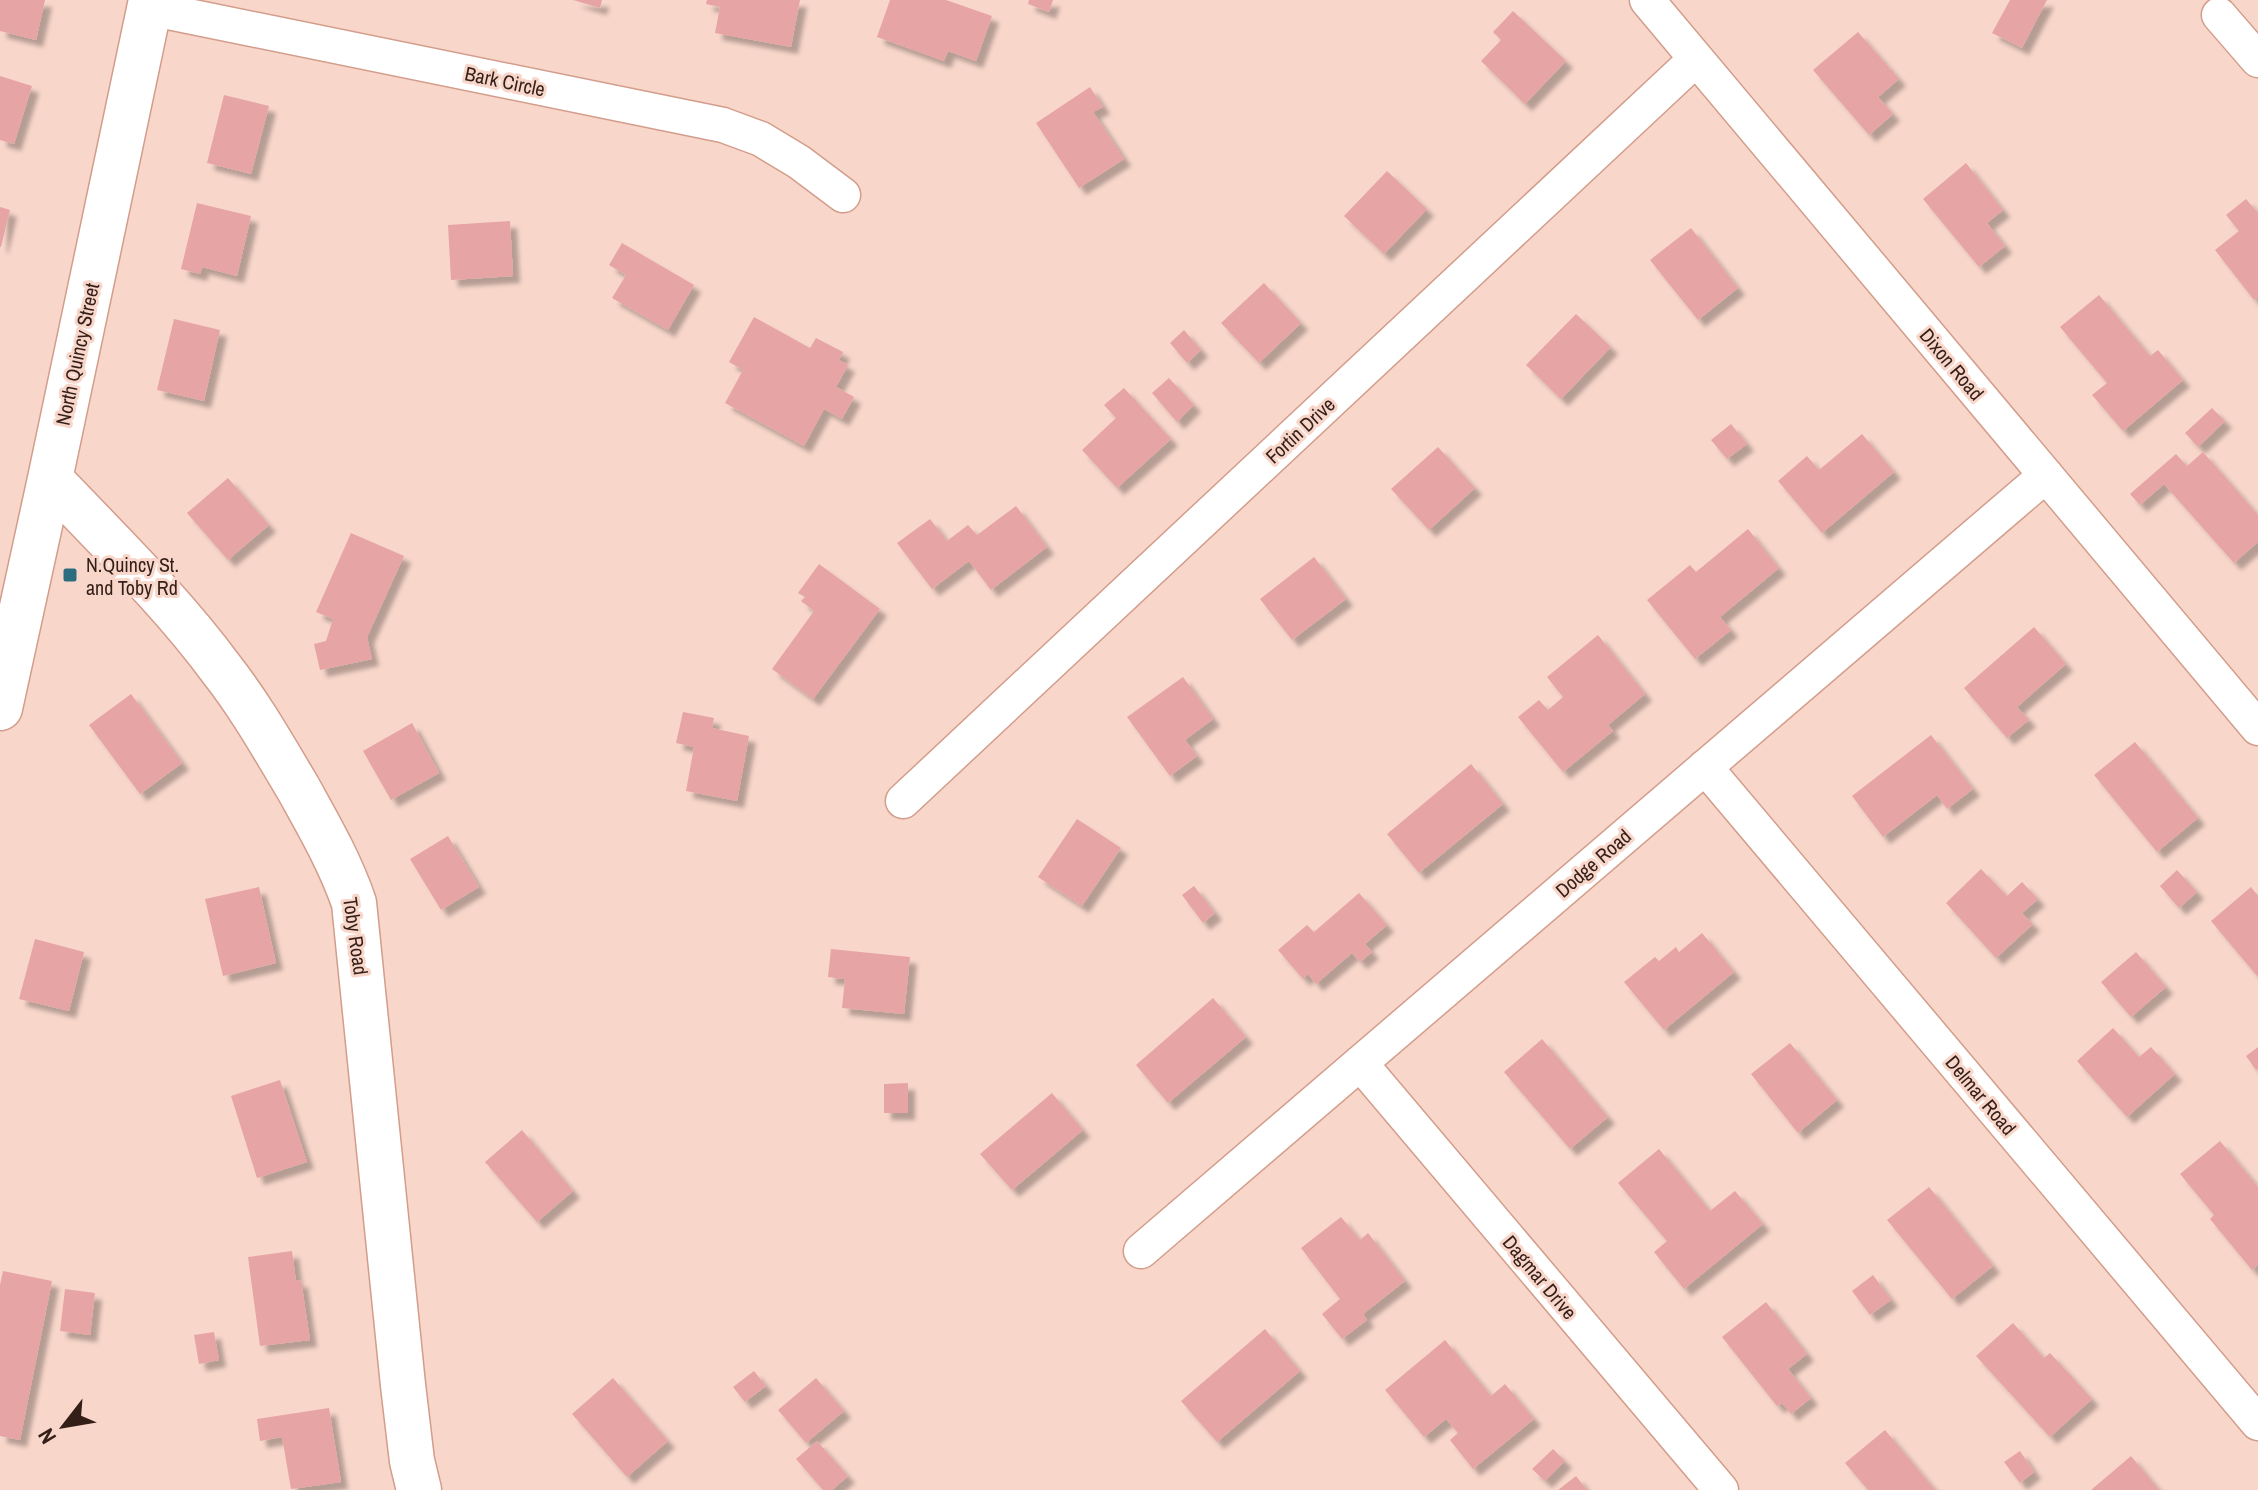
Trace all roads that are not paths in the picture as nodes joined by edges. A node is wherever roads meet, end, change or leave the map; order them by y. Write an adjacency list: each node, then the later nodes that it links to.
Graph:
1 (1647, 0): 4 (street, Dixon Road)
2 (150, 4): 6 (street, Bark Circle); 8 (main road, North Quincy Street)
3 (2219, 15): 5 (street)
4 (1696, 59): 7 (street, Dixon Road); 12 (street, Fortin Drive)
5 (2258, 60)
6 (843, 195)
7 (2046, 475): 10 (street, Dixon Road); 11 (street, Dodge Road)
8 (50, 479): 9 (main road, North Quincy Street); 16 (main road, Toby Road)
9 (0, 708)
10 (2253, 712)
11 (1705, 767): 13 (street, Dodge Road); 15 (street, Delmar Road)
12 (903, 801)
13 (1360, 1063): 14 (street, Dodge Road); 17 (street, Dagmar Drive)
14 (1141, 1251)
15 (2258, 1423)
16 (419, 1490)
17 (1721, 1490)

